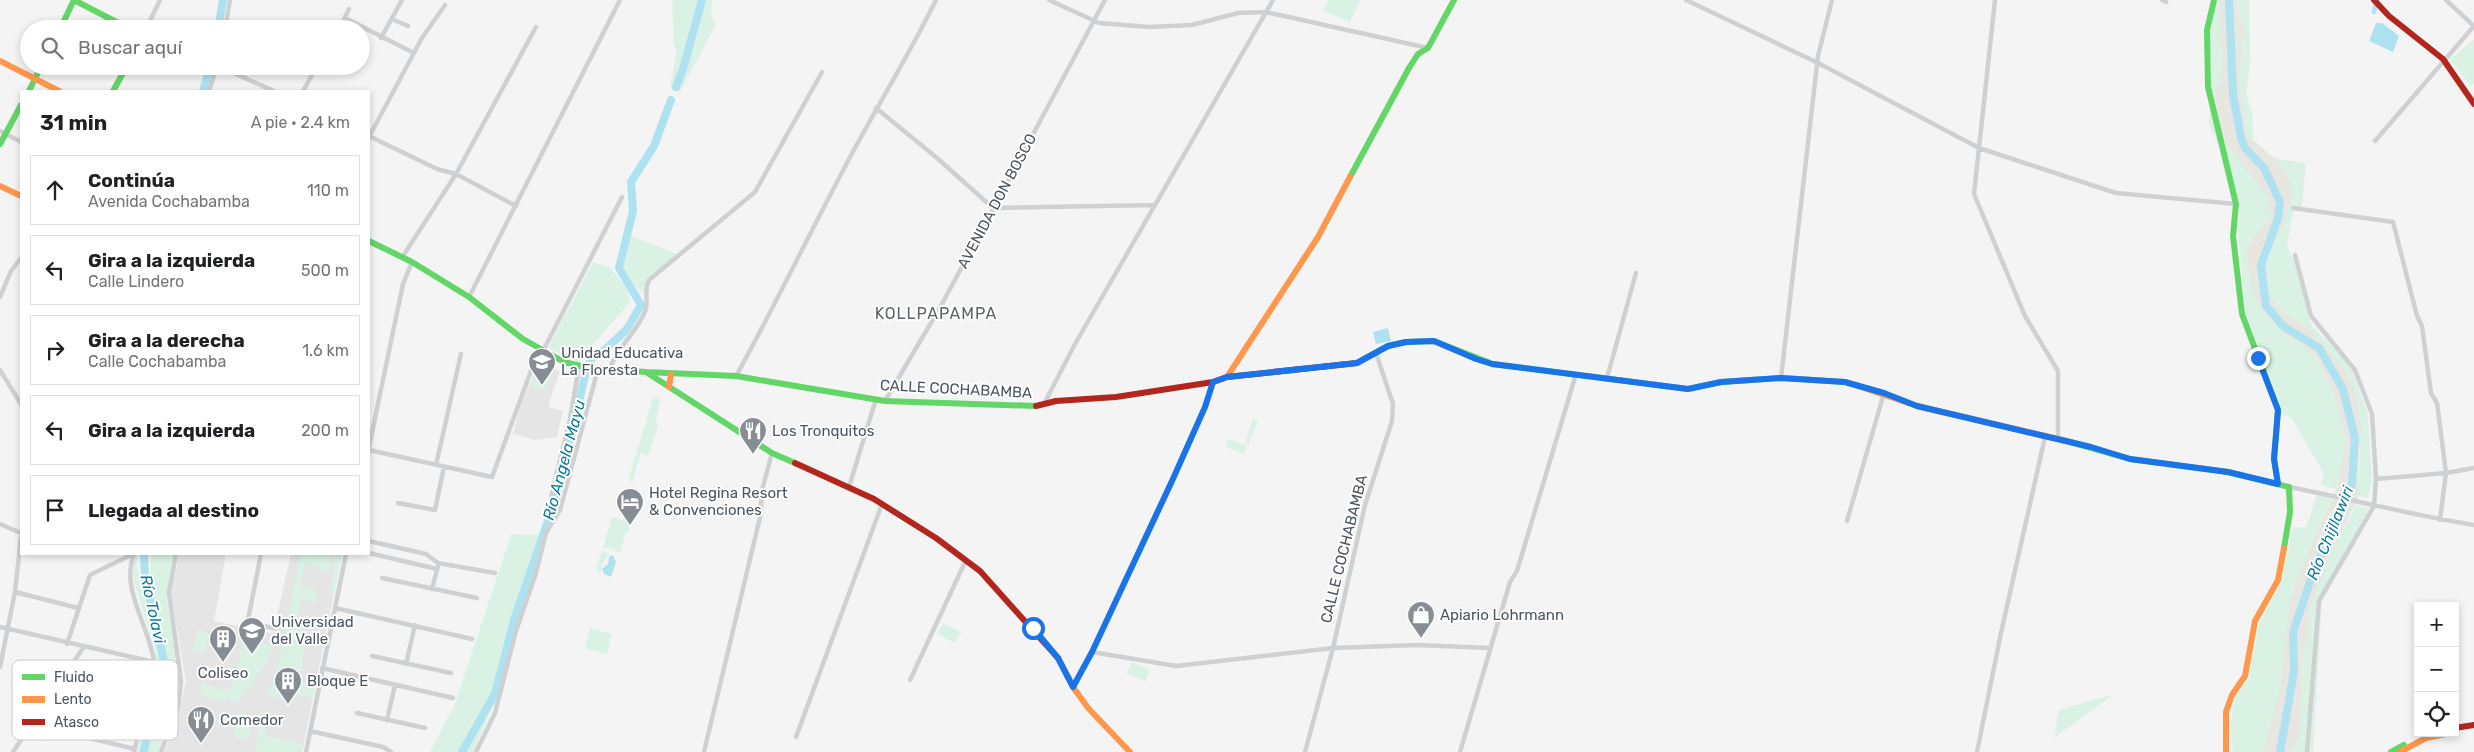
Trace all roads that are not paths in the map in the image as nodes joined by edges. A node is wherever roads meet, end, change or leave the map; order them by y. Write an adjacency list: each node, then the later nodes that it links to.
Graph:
1 (74, 0): 22 (street); 23 (street)
2 (160, 0): 24 (street)
3 (230, 0): 25 (street)
4 (402, 0): 21 (street)
5 (620, 0): 69 (street)
6 (936, 0): 55 (street)
7 (1049, 0): 27 (street)
8 (1105, 0): 27 (street, AVENIDA DON BOSCO)
9 (1273, 0): 19 (street)
10 (1454, 0): 33 (street)
11 (1686, 0): 37 (street)
12 (1832, 0): 37 (street)
13 (1995, 0): 62 (street)
14 (2214, 0): 67 (street)
15 (2374, 0): 35 (street)
16 (2446, 0): 29 (street)
17 (445, 5): 34 (street)
18 (349, 9): 20 (street)
19 (1266, 12): 27 (street); 33 (street); 68 (street)
20 (345, 18): 26 (street)
21 (392, 19): 28 (street); 32 (street)
22 (64, 20)
23 (113, 20)
24 (150, 20)
25 (226, 20)
26 (349, 20)
27 (1093, 21): 70 (street, AVENIDA DON BOSCO)
28 (408, 26)
29 (2474, 26): 35 (street)
30 (536, 27): 63 (street)
31 (370, 32): 32 (street)
32 (381, 38): 34 (street)
33 (1428, 48): 91 (street)
34 (414, 53): 57 (street)
35 (2443, 59): 53 (street); 60 (street)
36 (0, 61): 38 (street)
37 (1818, 63): 62 (street); 93 (street)
38 (20, 71)
39 (822, 72): 85 (street)
40 (28, 75): 46 (street)
41 (38, 75): 46 (street)
42 (122, 75): 49 (street)
43 (215, 75): 50 (street)
44 (238, 75): 51 (street)
45 (312, 75): 52 (street)
46 (36, 79): 47 (street); 48 (street)
47 (30, 90)
48 (57, 90)
49 (114, 90)
50 (209, 90)
51 (272, 90)
52 (304, 90)
53 (2474, 104)
54 (20, 106): 56 (street)
55 (876, 108): 70 (street); 90 (street)
56 (3, 132): 59 (street); 61 (street)
57 (370, 135)
58 (370, 137): 63 (street)
59 (20, 141)
60 (2375, 141)
61 (0, 144)
62 (1979, 148): 67 (street); 102 (street)
63 (456, 174): 69 (street); 74 (street)
64 (0, 186): 65 (street)
65 (20, 196)
66 (622, 197): 80 (street)
67 (2236, 204): 111 (street)
68 (1155, 205): 70 (street); 100 (street)
69 (516, 206): 79 (street)
70 (993, 208): 98 (street, AVENIDA DON BOSCO)
71 (2293, 208): 109 (street)
72 (370, 241): 74 (street, CALLE COCHABAMBA)
73 (2295, 255): 110 (street)
74 (403, 256): 76 (street, CALLE COCHABAMBA)
75 (20, 259): 78 (street)
76 (412, 262): 79 (street, CALLE COCHABAMBA); 103 (street)
77 (1636, 273): 92 (street)
78 (0, 297)
79 (469, 298): 80 (street, CALLE COCHABAMBA)
80 (541, 350): 83 (street, CALLE COCHABAMBA); 107 (street)
81 (1376, 352): 89 (street, CALLE COCHABAMBA); 91 (street, CALLE COCHABAMBA); 148 (street, CALLE COCHABAMBA)
82 (461, 354): 106 (street)
83 (584, 368): 84 (street, CALLE COCHABAMBA); 114 (street)
84 (598, 369): 85 (street, CALLE COCHABAMBA); 184 (street)
85 (610, 369): 87 (street, CALLE COCHABAMBA)
86 (0, 370): 99 (street)
87 (646, 372): 88 (street, CALLE COCHABAMBA); 95 (street)
88 (671, 374): 90 (street, CALLE COCHABAMBA); 95 (street)
89 (1576, 374): 92 (street, CALLE COCHABAMBA); 149 (street)
90 (736, 376): 97 (street, CALLE COCHABAMBA)
91 (1227, 377): 94 (street, CALLE COCHABAMBA)
92 (1606, 378): 93 (street, CALLE COCHABAMBA)
93 (1781, 378): 96 (street, CALLE COCHABAMBA)
94 (1213, 382): 100 (street, CALLE COCHABAMBA); 150 (street)
95 (668, 387): 105 (street)
96 (1884, 393): 101 (street, CALLE COCHABAMBA); 118 (street)
97 (876, 399): 98 (street, CALLE COCHABAMBA); 112 (street)
98 (884, 401): 100 (street, CALLE COCHABAMBA)
99 (20, 402)
100 (1044, 404)
101 (2045, 438): 102 (street, CALLE COCHABAMBA); 189 (street)
102 (2058, 440): 111 (street, CALLE COCHABAMBA)
103 (370, 443)
104 (370, 448): 106 (street)
105 (772, 453): 112 (street); 185 (street)
106 (436, 465): 107 (street)
107 (444, 467): 115 (street)
108 (2474, 468): 109 (street)
109 (2446, 473): 110 (street); 119 (street)
110 (2376, 480): 117 (street)
111 (2278, 484): 113 (street, CALLE COCHABAMBA)
112 (849, 487): 116 (street)
113 (2289, 487): 117 (street, CALLE COCHABAMBA); 190 (street)
114 (551, 497)
115 (398, 503)
116 (882, 504): 131 (street); 172 (street)
117 (2374, 506): 119 (street, CALLE COCHABAMBA); 191 (street)
118 (1847, 520)
119 (2440, 520): 121 (street, CALLE COCHABAMBA)
120 (0, 524): 122 (street)
121 (2474, 526)
122 (20, 533)
123 (370, 541): 132 (street)
124 (20, 547): 137 (street)
125 (370, 553): 133 (street)
126 (132, 555): 139 (street)
127 (134, 555): 154 (street)
128 (176, 555): 163 (street)
129 (261, 555): 143 (street)
130 (346, 555): 140 (street)
131 (966, 560): 159 (street); 161 (street)
132 (438, 563): 133 (street); 134 (street)
133 (437, 569): 136 (street)
134 (495, 573)
135 (382, 578): 136 (street)
136 (432, 589): 138 (street)
137 (15, 592): 139 (street); 144 (street)
138 (478, 598)
139 (78, 608): 146 (street)
140 (335, 608): 141 (street); 157 (street)
141 (415, 625): 145 (street); 155 (street)
142 (0, 627): 144 (street)
143 (273, 628)
144 (8, 630): 146 (street); 156 (street)
145 (472, 640)
146 (67, 644): 147 (street)
147 (83, 648): 152 (street); 153 (street)
148 (1332, 648): 149 (street); 150 (street); 187 (street, CALLE COCHABAMBA)
149 (1489, 648): 188 (street)
150 (1092, 652): 161 (street)
151 (372, 656): 155 (street)
152 (75, 660)
153 (144, 660)
154 (153, 660)
155 (406, 664): 158 (street)
156 (0, 667)
157 (322, 668): 160 (street); 170 (street)
158 (451, 674)
159 (910, 680)
160 (394, 685): 162 (street); 165 (street)
161 (1073, 687): 186 (street)
162 (453, 698)
163 (178, 706)
164 (357, 713): 165 (street)
165 (387, 720): 168 (street)
166 (2474, 725): 167 (street)
167 (2459, 727)
168 (425, 728)
169 (2474, 729): 171 (street)
170 (310, 731): 178 (street); 182 (street)
171 (2459, 731)
172 (796, 737)
173 (2419, 737): 192 (street)
174 (2431, 737): 193 (street)
175 (21, 740): 180 (street)
176 (94, 740): 179 (street)
177 (165, 740): 181 (street)
178 (383, 749): 183 (street)
179 (135, 751)
180 (13, 752)
181 (161, 752)
182 (306, 752)
183 (391, 752)
184 (476, 752)
185 (704, 752)
186 (1130, 752)
187 (1305, 752)
188 (1460, 752)
189 (1977, 752)
190 (2226, 752)
191 (2308, 752)
192 (2392, 752)
193 (2400, 752)

